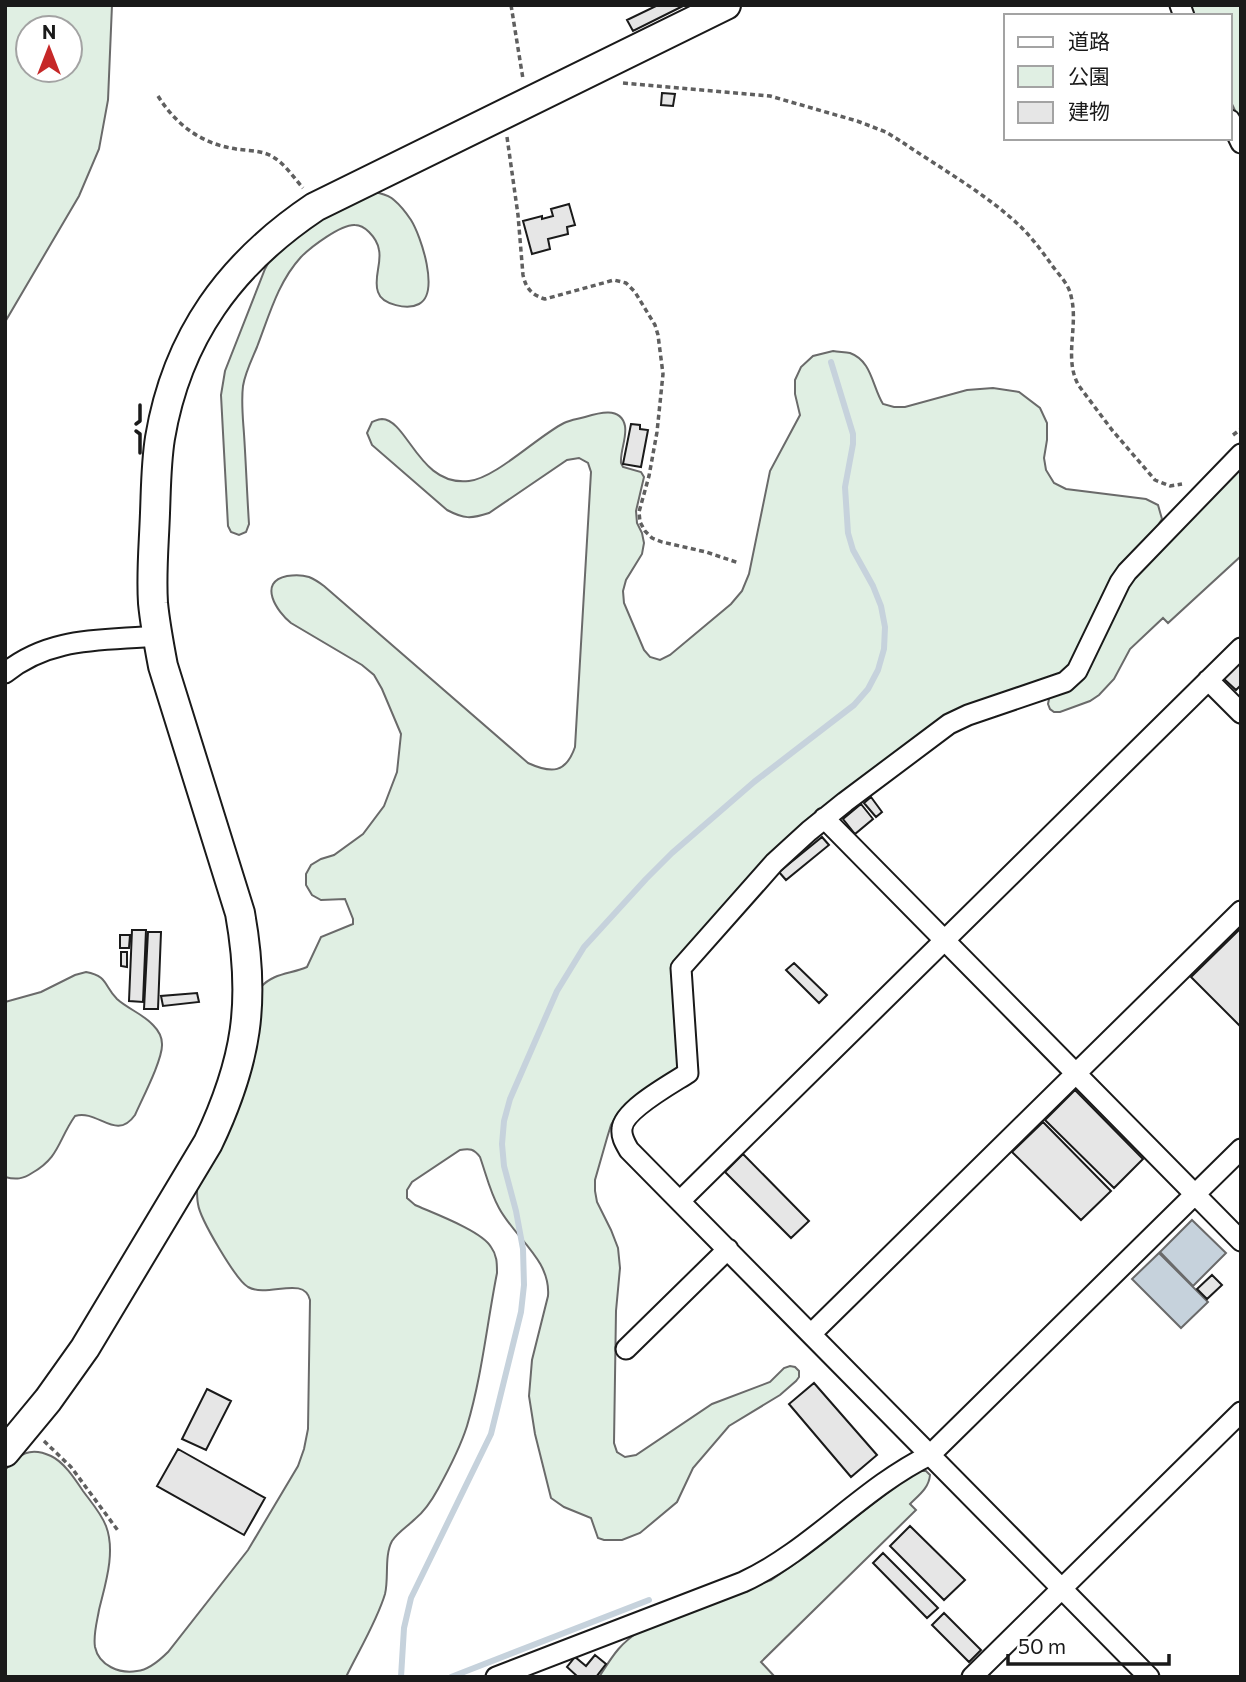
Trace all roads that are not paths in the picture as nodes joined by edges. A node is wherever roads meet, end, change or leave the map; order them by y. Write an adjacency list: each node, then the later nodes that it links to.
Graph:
1 (726, 5): 5 (street)
2 (1232, 124): 3 (street)
3 (1241, 143)
4 (1233, 448): 10 (street)
5 (157, 636): 7 (street); 22 (street)
6 (1241, 648): 8 (street)
7 (5, 673)
8 (1208, 680): 9 (street); 12 (street)
9 (1241, 713)
10 (824, 818): 12 (street); 16 (street)
11 (1241, 911): 13 (street)
12 (944, 940): 13 (street); 16 (street)
13 (1076, 1073): 15 (street); 19 (street)
14 (1241, 1149): 15 (street)
15 (1195, 1194): 17 (street); 23 (street)
16 (680, 1201): 18 (street)
17 (1241, 1241)
18 (728, 1250): 19 (street); 20 (street)
19 (811, 1334): 23 (street)
20 (626, 1349)
21 (1241, 1412): 24 (street)
22 (5, 1452)
23 (930, 1455): 24 (street); 25 (street)
24 (1062, 1588): 26 (street); 27 (street)
25 (496, 1677)
26 (972, 1677)
27 (1149, 1677)

